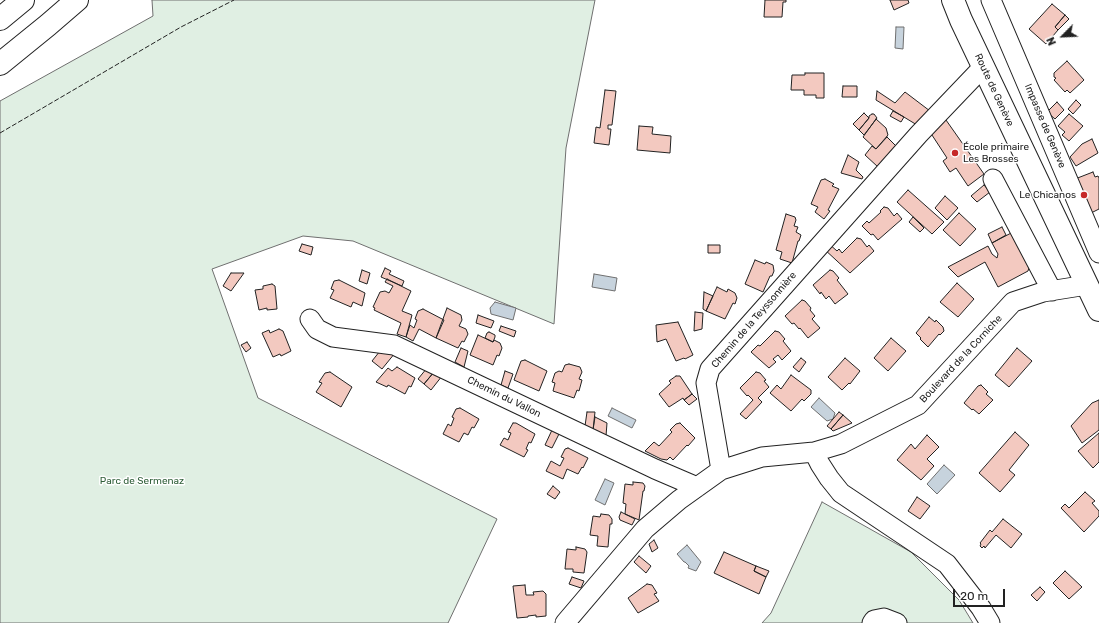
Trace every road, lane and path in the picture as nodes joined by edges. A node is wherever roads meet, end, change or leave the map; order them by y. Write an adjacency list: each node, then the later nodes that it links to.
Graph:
1 (23, 0): 5 (main road)
2 (76, 0): 6 (main road)
3 (953, 0): 7 (main road, Route de Genève)
4 (991, 0): 9 (street, Impasse de Genève)
5 (0, 18)
6 (0, 64)
7 (983, 67): 10 (main road, Route de Genève); 16 (street, Chemin de la Teyssonnière)
8 (993, 179): 12 (street)
9 (1099, 254): 10 (street)
10 (1077, 266): 11 (main road, Route de Genève)
11 (1087, 286): 12 (street, Boulevard de la Corniche); 13 (main road, Route de Genève)
12 (1052, 291): 15 (street, Boulevard de la Corniche)
13 (1099, 310)
14 (310, 319): 17 (street, Chemin du Vallon)
15 (814, 452): 16 (street, Boulevard de la Corniche); 21 (street)
16 (721, 470): 17 (street)
17 (697, 487): 18 (street)
18 (565, 623)
19 (872, 623): 20 (street)
20 (897, 623)
21 (990, 623)

